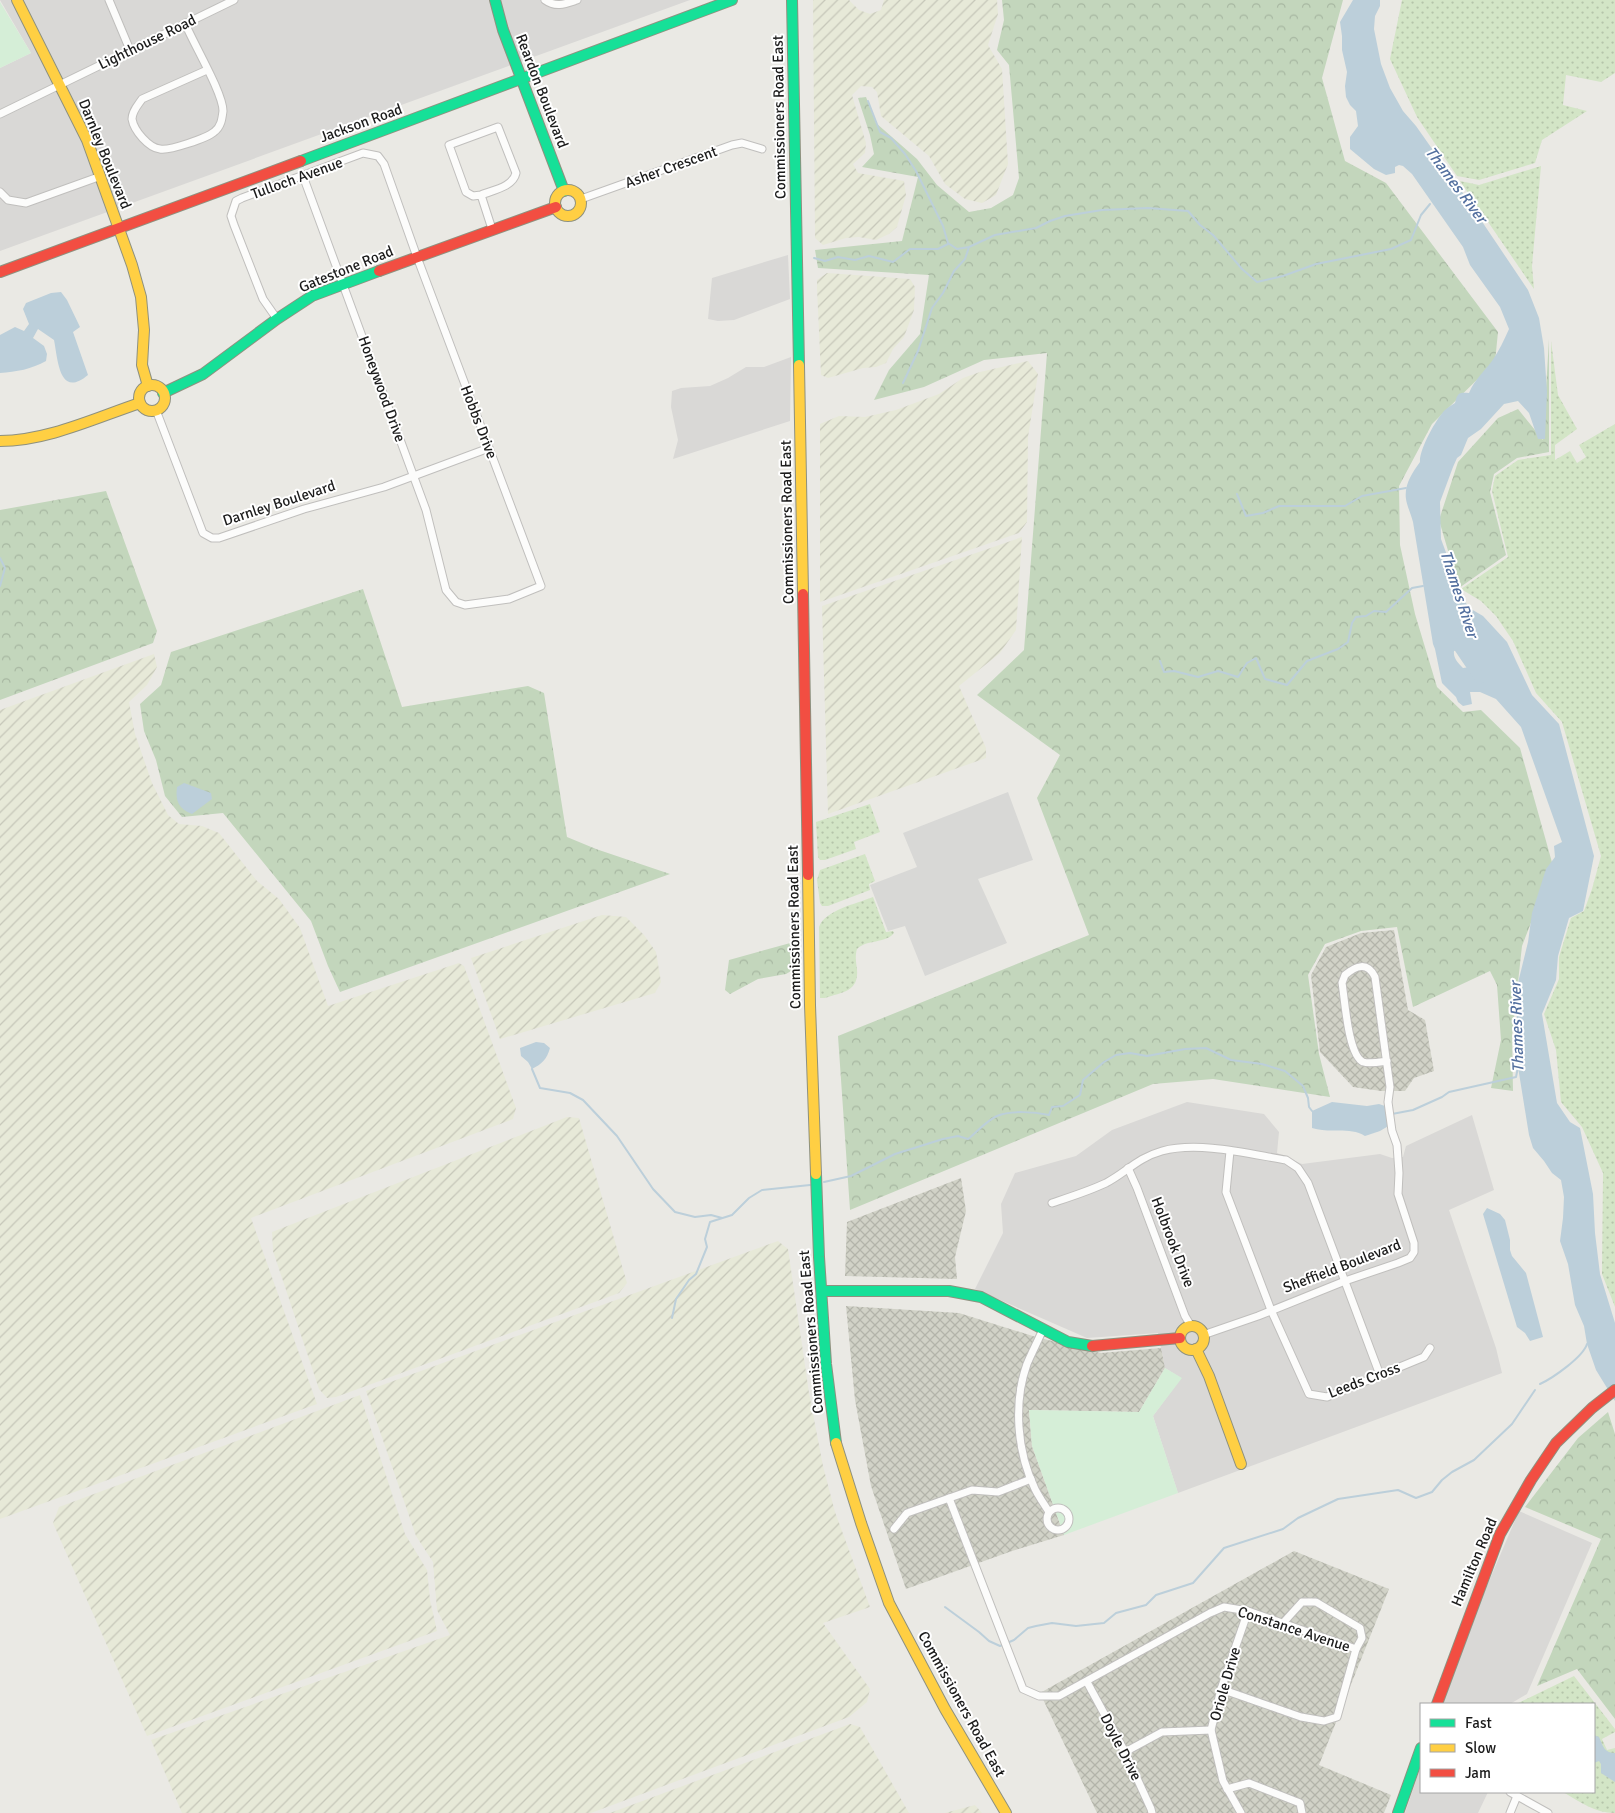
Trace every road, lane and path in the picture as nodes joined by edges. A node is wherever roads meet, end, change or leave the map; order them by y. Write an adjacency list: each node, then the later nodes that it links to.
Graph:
1 (17, 0): 13 (main road, Darnley Boulevard)
2 (109, 0): 10 (street)
3 (234, 0): 9 (street, Lighthouse Road)
4 (495, 0): 12 (main road, Reardon Boulevard)
5 (545, 0): 6 (street)
6 (577, 0)
7 (732, 0): 12 (main road, Jackson Road)
8 (792, 0): 42 (main road, Commissioners Road East)
9 (185, 23): 10 (street, Lighthouse Road); 11 (street)
10 (130, 50): 13 (street, Lighthouse Road)
11 (207, 70): 11 (street)
12 (521, 80): 18 (main road, Reardon Boulevard); 23 (main road, Jackson Road)
13 (60, 85): 14 (street, Lighthouse Road); 16 (main road, Darnley Boulevard)
14 (0, 114)
15 (762, 149): 21 (street, Asher Crescent)
16 (101, 176): 19 (street); 23 (main road, Darnley Boulevard)
17 (302, 176): 25 (street, Tulloch Avenue); 27 (street, Honeywood Drive); 28 (street, Tulloch Avenue)
18 (564, 191): 21 (main road); 22 (main road)
19 (0, 192)
20 (481, 195): 20 (street); 24 (street)
21 (581, 199): 22 (main road)
22 (556, 207): 24 (main road, Gatestone Road)
23 (119, 229): 26 (main road, Jackson Road); 29 (main road, Darnley Boulevard)
24 (492, 229): 25 (main road, Gatestone Road)
25 (417, 257): 27 (main road, Gatestone Road); 34 (street, Hobbs Drive)
26 (0, 272)
27 (342, 285): 28 (main road, Gatestone Road); 35 (street, Honeywood Drive)
28 (277, 318): 30 (main road, Gatestone Road)
29 (148, 386): 30 (main road); 31 (main road)
30 (164, 393): 32 (main road)
31 (140, 403): 32 (main road); 33 (main road)
32 (156, 410): 35 (street, Darnley Boulevard)
33 (0, 441)
34 (489, 448): 35 (street, Darnley Boulevard); 36 (street, Hobbs Drive)
35 (414, 476): 36 (street, Honeywood Drive)
36 (456, 602)
37 (1387, 1062): 37 (street); 41 (street, Sheffield Boulevard)
38 (1230, 1151): 39 (street); 41 (street); 43 (street)
39 (1128, 1168): 40 (street); 44 (street, Holbrook Drive)
40 (1052, 1203)
41 (1345, 1281): 43 (street, Sheffield Boulevard); 50 (street)
42 (822, 1291): 45 (main road); 69 (main road, Commissioners Road East)
43 (1271, 1310): 46 (street, Sheffield Boulevard); 50 (street, Leeds Cross)
44 (1191, 1326): 46 (main road); 47 (main road)
45 (1044, 1329): 47 (main road); 53 (street)
46 (1203, 1335): 49 (main road)
47 (1180, 1338): 49 (main road)
48 (1430, 1348): 50 (street, Leeds Cross)
49 (1196, 1349): 52 (main road)
50 (1380, 1375)
51 (1615, 1390): 62 (main road, Hamilton Road)
52 (1241, 1464)
53 (1031, 1479): 54 (street); 55 (street)
54 (949, 1498): 56 (street); 60 (street, Constance Avenue)
55 (1049, 1512)
56 (894, 1529)
57 (1248, 1611): 58 (street, Constance Avenue); 60 (street, Constance Avenue); 61 (street, Oriole Drive)
58 (1283, 1623): 59 (street, Constance Avenue); 59 (street)
59 (1356, 1649): 61 (street, Constance Avenue)
60 (1087, 1682): 65 (street, Doyle Drive)
61 (1221, 1689): 63 (street, Oriole Drive)
62 (1437, 1703)
63 (1211, 1730): 65 (street); 66 (street, Oriole Drive)
64 (1420, 1751): 73 (main road)
65 (1125, 1752): 70 (street, Doyle Drive)
66 (1227, 1790): 71 (street, Oriole Drive); 72 (street)
67 (1512, 1793): 68 (street)
68 (1517, 1796): 74 (street); 75 (street)
69 (1006, 1813)
70 (1152, 1813)
71 (1241, 1813)
72 (1302, 1813)
73 (1398, 1813)
74 (1510, 1813)
75 (1548, 1813)

